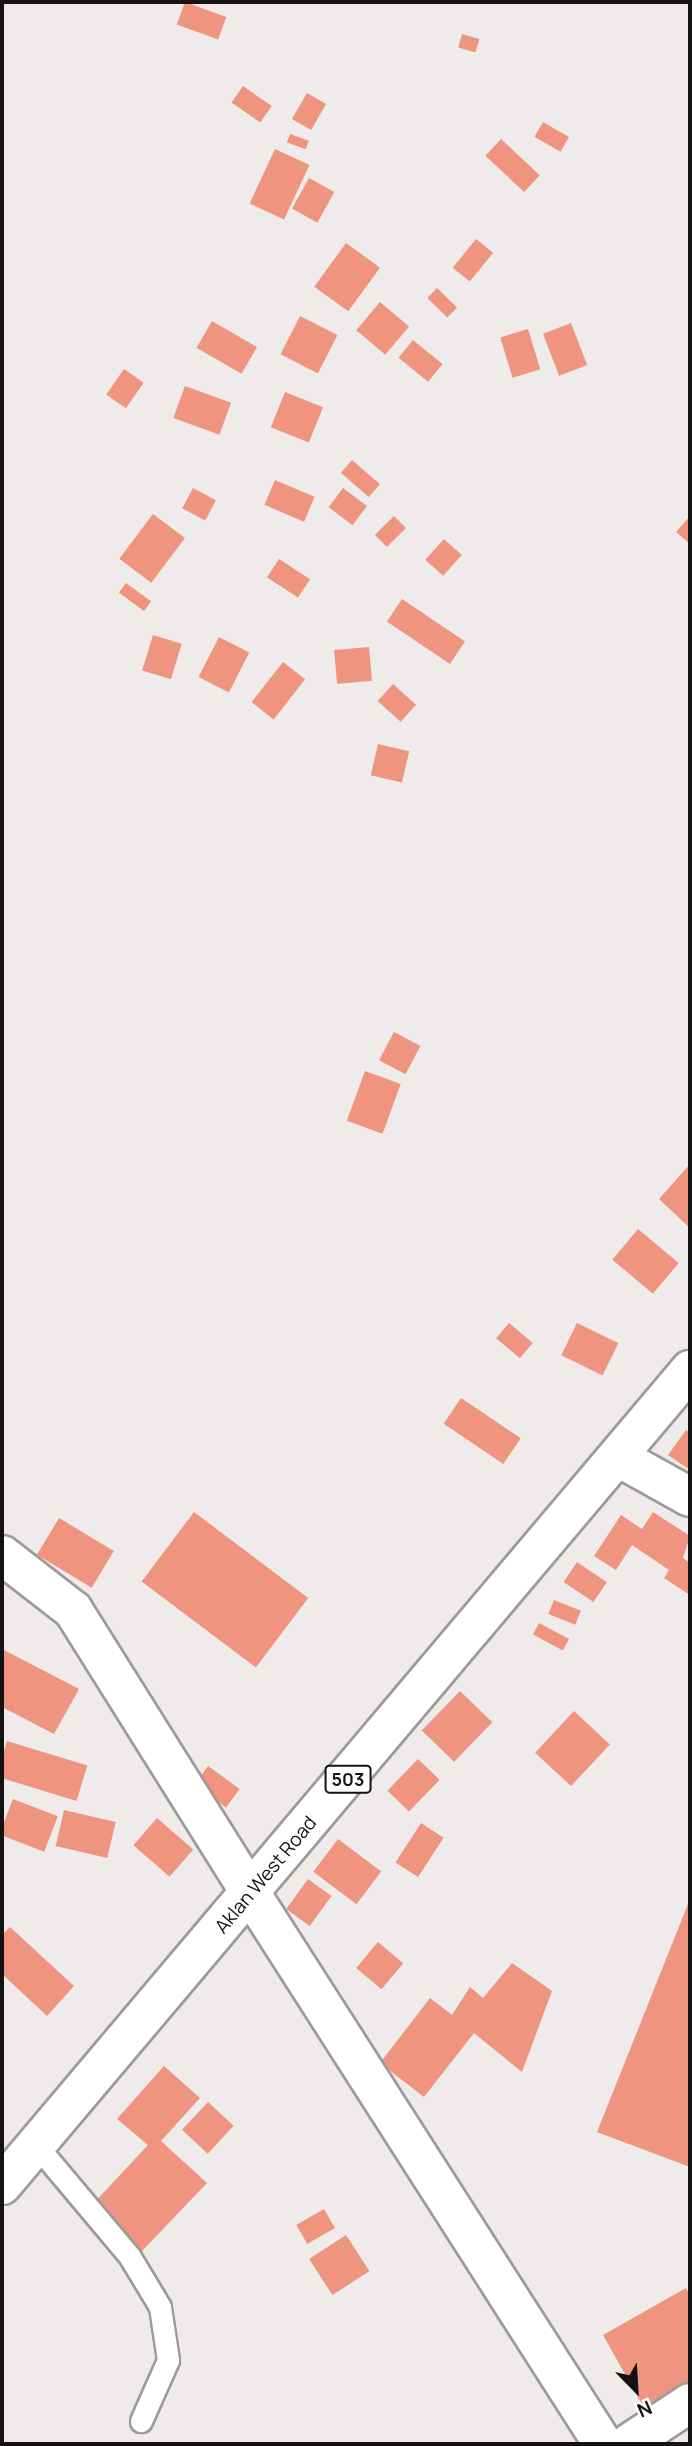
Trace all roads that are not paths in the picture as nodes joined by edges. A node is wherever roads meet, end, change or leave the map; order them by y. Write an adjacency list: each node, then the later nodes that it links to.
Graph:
1 (690, 1370): 2 (street, Aklan West Road / 503)
2 (618, 1457): 3 (street); 5 (street, Aklan West Road / 503)
3 (690, 1497)
4 (2, 1555): 5 (street)
5 (251, 1894): 6 (street, Aklan West Road / 503); 10 (street)
6 (37, 2146): 7 (street, Aklan West Road / 503); 9 (lane)
7 (2, 2185)
8 (690, 2403): 11 (street)
9 (141, 2421)
10 (603, 2444)
11 (628, 2444)

